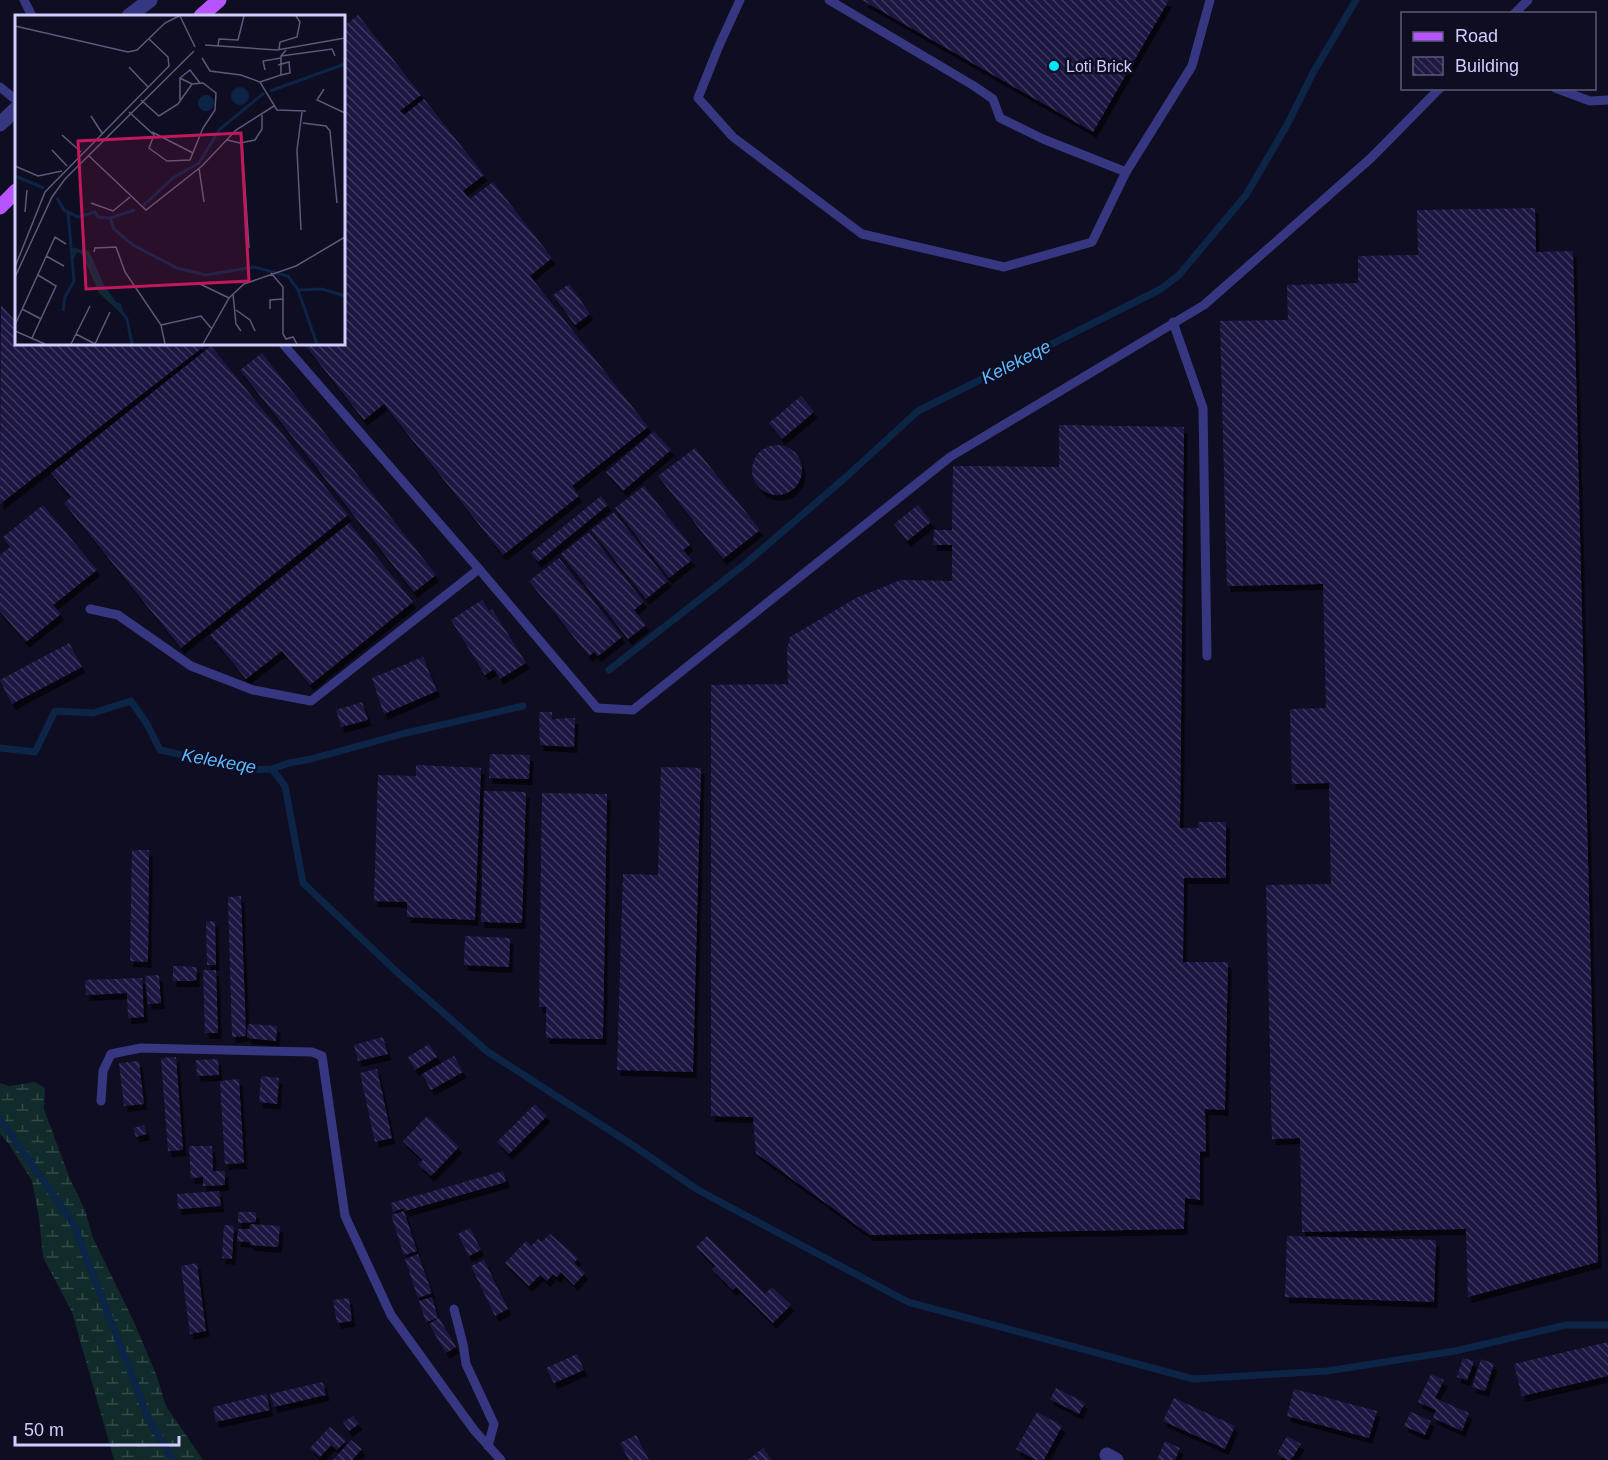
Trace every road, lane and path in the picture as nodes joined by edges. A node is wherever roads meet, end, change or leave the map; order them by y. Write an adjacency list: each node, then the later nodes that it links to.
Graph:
1 (24, 0): 9 (lane)
2 (150, 0): 10 (street)
3 (219, 0): 11 (main road)
4 (740, 0): 19 (lane)
5 (829, 0): 19 (lane)
6 (1210, 0): 19 (lane)
7 (1528, 0): 8 (lane)
8 (1516, 12)
9 (32, 15)
10 (130, 15)
11 (202, 15)
12 (0, 87): 15 (lane)
13 (1438, 90): 22 (lane)
14 (1561, 90): 16 (lane)
15 (15, 99)
16 (1608, 100)
17 (15, 110): 18 (street)
18 (0, 124)
19 (1126, 172)
20 (15, 192): 21 (main road)
21 (0, 207)
22 (1173, 322): 24 (lane); 26 (lane)
23 (284, 345): 24 (lane)
24 (479, 569): 25 (lane)
25 (90, 609)
26 (1207, 657)
27 (101, 1101): 29 (lane)
28 (454, 1309): 29 (lane)
29 (488, 1446): 30 (lane)
30 (501, 1460)

